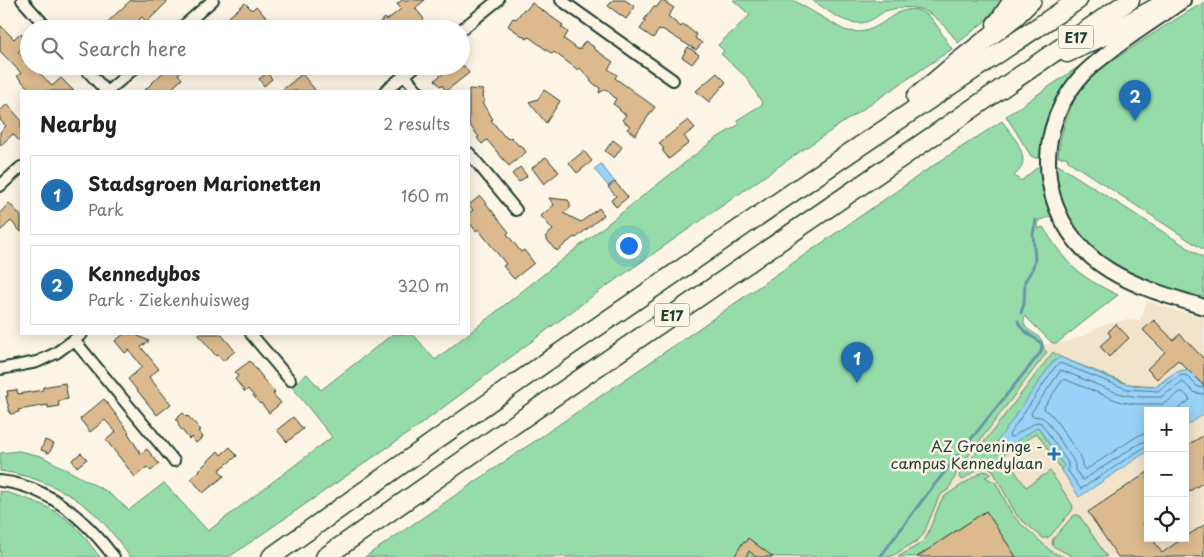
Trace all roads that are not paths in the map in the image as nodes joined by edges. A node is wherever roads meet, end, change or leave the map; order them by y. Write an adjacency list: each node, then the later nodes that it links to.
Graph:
1 (22, 0): 11 (street)
2 (213, 0): 12 (street)
3 (498, 0): 13 (street)
4 (561, 0): 19 (street)
5 (1013, 0): 14 (highway)
6 (1032, 0): 14 (highway)
7 (1078, 0): 25 (highway, E17)
8 (1130, 0): 15 (highway, E17)
9 (1170, 0): 15 (highway)
10 (1183, 0): 29 (street)
11 (40, 20)
12 (190, 20)
13 (470, 23)
14 (955, 64): 25 (highway)
15 (1021, 74): 38 (highway, E17)
16 (92, 75): 20 (street)
17 (126, 75): 21 (street)
18 (404, 75): 22 (street); 23 (street)
19 (673, 80)
20 (106, 90)
21 (108, 90)
22 (386, 90)
23 (417, 90)
24 (470, 154): 28 (street)
25 (848, 154): 37 (highway, E17)
26 (20, 168): 27 (street)
27 (0, 186)
28 (516, 210)
29 (1204, 308)
30 (252, 335): 33 (street)
31 (78, 337): 32 (street); 34 (street)
32 (0, 369)
33 (290, 380)
34 (174, 461)
35 (0, 481): 36 (street)
36 (114, 557)
37 (271, 557)
38 (325, 557)

